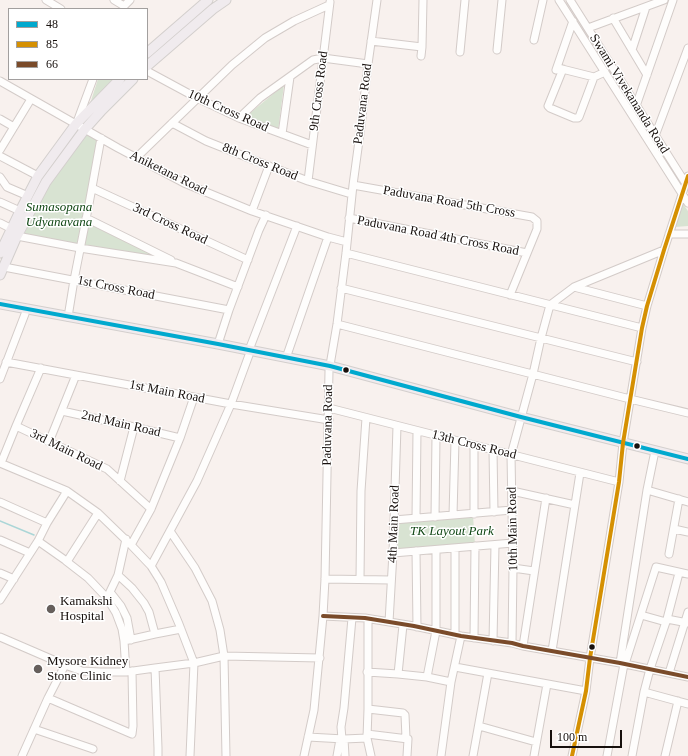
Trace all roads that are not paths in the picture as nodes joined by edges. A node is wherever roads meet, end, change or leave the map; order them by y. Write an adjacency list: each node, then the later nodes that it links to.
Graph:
1 (46, 0): 18 (street)
2 (114, 0): 16 (street)
3 (130, 0): 16 (street)
4 (208, 0): 28 (main road)
5 (226, 0): 33 (main road)
6 (377, 0): 23 (street, Paduvana Road)
7 (423, 0): 24 (street)
8 (464, 0): 29 (street)
9 (502, 0): 26 (street)
10 (543, 0): 22 (street)
11 (559, 0): 20 (street)
12 (570, 0): 21 (street, Swami Vivekananda Road)
13 (664, 0): 17 (street)
14 (672, 0): 37 (street)
15 (330, 2): 31 (street, 9th Cross Road); 44 (street)
16 (124, 5)
17 (646, 6): 19 (street); 27 (street)
18 (59, 8)
19 (613, 18): 21 (street); 27 (street)
20 (572, 22): 34 (street); 36 (street)
21 (588, 28): 46 (street, Swami Vivekananda Road)
22 (534, 40)
23 (371, 42): 24 (street); 32 (street, Paduvana Road)
24 (422, 47): 30 (street)
25 (688, 48): 54 (street)
26 (497, 50)
27 (632, 50): 37 (street)
28 (148, 52)
29 (460, 52)
30 (421, 56)
31 (323, 58): 32 (street); 38 (street); 56 (street, 9th Cross Road)
32 (368, 64): 65 (street, Paduvana Road)
33 (148, 65)
34 (558, 69): 39 (street); 39 (street)
35 (148, 72): 44 (street, 10th Cross Road)
36 (605, 72): 39 (street); 68 (street)
37 (647, 75): 46 (street)
38 (290, 77): 47 (street); 53 (street)
39 (594, 77)
40 (94, 80): 50 (street)
41 (119, 80): 50 (main road)
42 (132, 80): 52 (main road)
43 (0, 81): 45 (street, Aniketana Road)
44 (197, 98): 47 (street, 10th Cross Road); 49 (street)
45 (31, 99): 50 (street, Aniketana Road); 51 (street)
46 (636, 106): 54 (street, Swami Vivekananda Road)
47 (239, 118): 53 (street, 10th Cross Road)
48 (0, 119): 51 (street)
49 (172, 123): 59 (street); 60 (street, 8th Cross Road)
50 (76, 124): 52 (street, Aniketana Road); 61 (main road)
51 (14, 127): 57 (street)
52 (85, 130): 55 (street, Aniketana Road); 79 (main road)
53 (282, 134): 56 (street, 10th Cross Road)
54 (656, 136): 64 (street, Swami Vivekananda Road)
55 (101, 138): 59 (street, Aniketana Road); 66 (street)
56 (312, 145): 63 (street, 9th Cross Road)
57 (0, 150)
58 (0, 156): 61 (street)
59 (137, 157): 73 (street, Aniketana Road)
60 (269, 166): 63 (street, 8th Cross Road); 73 (street)
61 (38, 176): 69 (main road)
62 (0, 177): 69 (street)
63 (308, 181): 67 (street, 8th Cross Road)
64 (687, 182): 68 (street)
65 (352, 184): 67 (street, Paduvana Road); 88 (street, Paduvana Road 5th Cross)
66 (92, 188): 75 (street); 89 (street, 3rd Cross Road)
67 (352, 194): 76 (street, Paduvana Road)
68 (682, 194): 71 (street); 80 (street)
69 (28, 196): 72 (main road)
70 (0, 202): 72 (street)
71 (688, 203)
72 (20, 211): 79 (main road)
73 (252, 211): 74 (street, Aniketana Road)
74 (266, 216): 78 (street, Aniketana Road); 89 (street)
75 (86, 218): 84 (street); 90 (street)
76 (349, 218): 83 (street, Paduvana Road); 88 (street, Paduvana Road 4th Cross Road)
77 (0, 223): 79 (street)
78 (297, 226): 82 (street, Aniketana Road); 108 (street)
79 (15, 232): 84 (street); 86 (main road); 91 (main road)
80 (669, 234): 81 (street); 85 (street)
81 (688, 234)
82 (328, 237): 83 (street, Aniketana Road); 109 (street)
83 (347, 242): 87 (street, Paduvana Road)
84 (80, 248): 90 (street); 92 (street)
85 (664, 250): 94 (street); 99 (street)
86 (0, 252)
87 (346, 253): 95 (street, Paduvana Road); 96 (street)
88 (527, 253): 96 (street)
89 (248, 260): 93 (street)
90 (176, 263): 93 (street)
91 (2, 271): 92 (street, 1st Cross Road)
92 (74, 280): 101 (street, 1st Cross Road); 103 (street)
93 (238, 287): 101 (street)
94 (574, 287): 98 (street); 99 (street)
95 (341, 288): 104 (street, Paduvana Road); 106 (street)
96 (510, 295): 98 (street)
97 (0, 304): 103 (main road)
98 (550, 305): 105 (street); 106 (street, 10th Main Road)
99 (648, 306): 105 (street)
100 (0, 310): 102 (main road)
101 (229, 310): 107 (street)
102 (25, 314): 108 (main road); 110 (street)
103 (68, 317): 107 (main road)
104 (337, 324): 113 (street, Paduvana Road); 114 (street)
105 (642, 328): 111 (street)
106 (541, 338): 111 (street); 114 (street, 10th Main Road)
107 (218, 344): 108 (main road)
108 (249, 353): 109 (main road); 113 (main road); 119 (street)
109 (286, 358): 113 (main road)
110 (6, 362): 112 (street, 1st Main Road); 116 (street)
111 (637, 362): 118 (street)
112 (41, 368): 115 (street, 1st Main Road); 126 (street)
113 (330, 368): 120 (street, Paduvana Road); 123 (main road)
114 (533, 374): 118 (street); 123 (street, 10th Main Road)
115 (76, 375): 117 (street, 1st Main Road); 121 (street)
116 (0, 379)
117 (194, 398): 119 (street, 1st Main Road); 131 (street)
118 (630, 399): 122 (street); 134 (street)
119 (231, 404): 125 (street, 1st Main Road); 163 (street)
120 (329, 408): 124 (street, 13th Cross Road); 125 (street, Paduvana Road)
121 (62, 411): 128 (street, 2nd Main Road); 133 (street)
122 (688, 413)
123 (521, 417): 134 (main road); 138 (street, 10th Main Road)
124 (366, 418): 127 (street, 13th Cross Road); 187 (street)
125 (329, 420): 186 (street, Paduvana Road)
126 (16, 426): 133 (street, 3rd Main Road); 140 (street)
127 (397, 426): 129 (street, 13th Cross Road); 160 (street, 4th Main Road)
128 (134, 427): 131 (street, 2nd Main Road); 142 (street)
129 (417, 431): 130 (street, 13th Cross Road); 159 (street)
130 (436, 436): 132 (street, 13th Cross Road); 158 (street)
131 (180, 438): 152 (street)
132 (455, 441): 135 (street, 13th Cross Road); 157 (street)
133 (49, 442): 142 (street, 3rd Main Road)
134 (623, 443): 137 (main road); 143 (street)
135 (474, 446): 136 (street, 13th Cross Road); 156 (street)
136 (493, 450): 138 (street, 13th Cross Road); 154 (street)
137 (655, 451): 139 (main road); 144 (street)
138 (511, 455): 141 (street, 13th Cross Road); 146 (street, 10th Main Road)
139 (688, 459)
140 (0, 463): 145 (street)
141 (580, 473): 143 (street, 13th Cross Road); 151 (street)
142 (120, 481): 152 (street, 3rd Main Road)
143 (619, 482): 214 (street)
144 (647, 490): 148 (street); 216 (street)
145 (67, 491): 155 (street); 161 (street)
146 (512, 491): 147 (street); 153 (street, 10th Main Road)
147 (546, 498): 151 (street); 180 (street)
148 (679, 499): 150 (street); 162 (street)
149 (0, 502): 161 (street)
150 (688, 502)
151 (575, 505): 211 (street)
152 (151, 509): 167 (street)
153 (512, 510): 154 (street); 168 (street, 10th Main Road)
154 (494, 512): 156 (street)
155 (98, 513): 167 (street); 177 (street)
156 (474, 514): 157 (street)
157 (453, 515): 158 (street)
158 (435, 517): 159 (street)
159 (416, 518): 160 (street)
160 (394, 520): 175 (street, 4th Main Road)
161 (47, 523): 166 (street)
162 (674, 528): 164 (street); 176 (street)
163 (170, 532): 178 (street); 212 (street)
164 (688, 532)
165 (0, 540): 174 (street)
166 (38, 541): 174 (street); 177 (street)
167 (129, 542): 178 (street); 184 (street)
168 (513, 543): 169 (street); 179 (street, 10th Main Road)
169 (495, 545): 170 (street); 208 (street)
170 (475, 546): 171 (street); 206 (street)
171 (455, 548): 172 (street); 204 (street)
172 (436, 550): 173 (street); 202 (street)
173 (416, 551): 175 (street); 200 (street)
174 (30, 553): 185 (street)
175 (393, 553): 188 (street, 4th Main Road)
176 (669, 554)
177 (66, 561): 189 (street)
178 (151, 566): 201 (street)
179 (514, 568): 180 (street); 209 (street, 10th Main Road)
180 (534, 571): 210 (street)
181 (0, 572): 185 (street)
182 (679, 573): 183 (street); 192 (street); 196 (street)
183 (688, 574)
184 (118, 575): 189 (street); 203 (street)
185 (14, 578): 190 (street)
186 (325, 579): 187 (street); 193 (street, Paduvana Road)
187 (360, 579): 188 (street)
188 (391, 580): 197 (street, 4th Main Road)
189 (109, 595): 207 (street)
190 (0, 600)
191 (688, 612): 198 (street)
192 (641, 615): 196 (street); 216 (street)
193 (323, 616): 194 (street); 213 (street, Paduvana Road)
194 (352, 618): 195 (street); 241 (street)
195 (368, 619): 197 (street); 222 (street)
196 (666, 620): 198 (street); 220 (street)
197 (389, 622): 199 (street)
198 (687, 623): 224 (street)
199 (403, 625): 200 (street); 225 (street)
200 (417, 627): 202 (street)
201 (181, 630): 203 (street); 215 (street)
202 (436, 630): 204 (street); 226 (street)
203 (155, 634): 207 (street)
204 (458, 635): 206 (street); 218 (street)
205 (0, 637): 217 (street)
206 (474, 638): 208 (street)
207 (128, 640): 221 (street)
208 (493, 640): 209 (street)
209 (512, 643): 210 (street)
210 (523, 646): 211 (street)
211 (552, 651): 214 (street)
212 (224, 656): 213 (street); 215 (street); 247 (street)
213 (320, 658): 239 (street, Paduvana Road)
214 (590, 658): 216 (street); 230 (street)
215 (194, 663): 219 (street); 246 (street)
216 (623, 664): 220 (street); 257 (street)
217 (65, 665): 221 (street); 232 (street)
218 (455, 667): 223 (street); 228 (street)
219 (155, 668): 221 (street); 245 (street)
220 (650, 669): 224 (street); 231 (street)
221 (129, 672): 232 (street)
222 (367, 672): 225 (street); 235 (street)
223 (488, 673): 229 (street); 236 (street)
224 (669, 673): 227 (street)
225 (398, 674): 226 (street)
226 (427, 677): 228 (street)
227 (688, 677)
228 (451, 682): 253 (street)
229 (547, 684): 230 (street); 242 (street)
230 (586, 691): 256 (street)
231 (644, 692): 233 (street); 258 (street)
232 (48, 698): 237 (street)
233 (678, 701): 234 (street); 259 (street)
234 (688, 704)
235 (368, 709): 238 (street); 240 (street)
236 (479, 726): 242 (street); 254 (street)
237 (34, 729): 243 (street); 244 (street)
238 (367, 736): 240 (street); 241 (street); 251 (street)
239 (308, 737): 241 (street); 248 (street, Paduvana Road)
240 (406, 738): 252 (street)
241 (342, 739): 249 (street); 250 (street)
242 (536, 742): 255 (street)
243 (93, 749)
244 (22, 756)
245 (158, 756)
246 (190, 756)
247 (226, 756)
248 (304, 756)
249 (337, 756)
250 (346, 756)
251 (371, 756)
252 (407, 756)
253 (441, 756)
254 (473, 756)
255 (534, 756)
256 (572, 756)
257 (607, 756)
258 (632, 756)
259 (665, 756)

